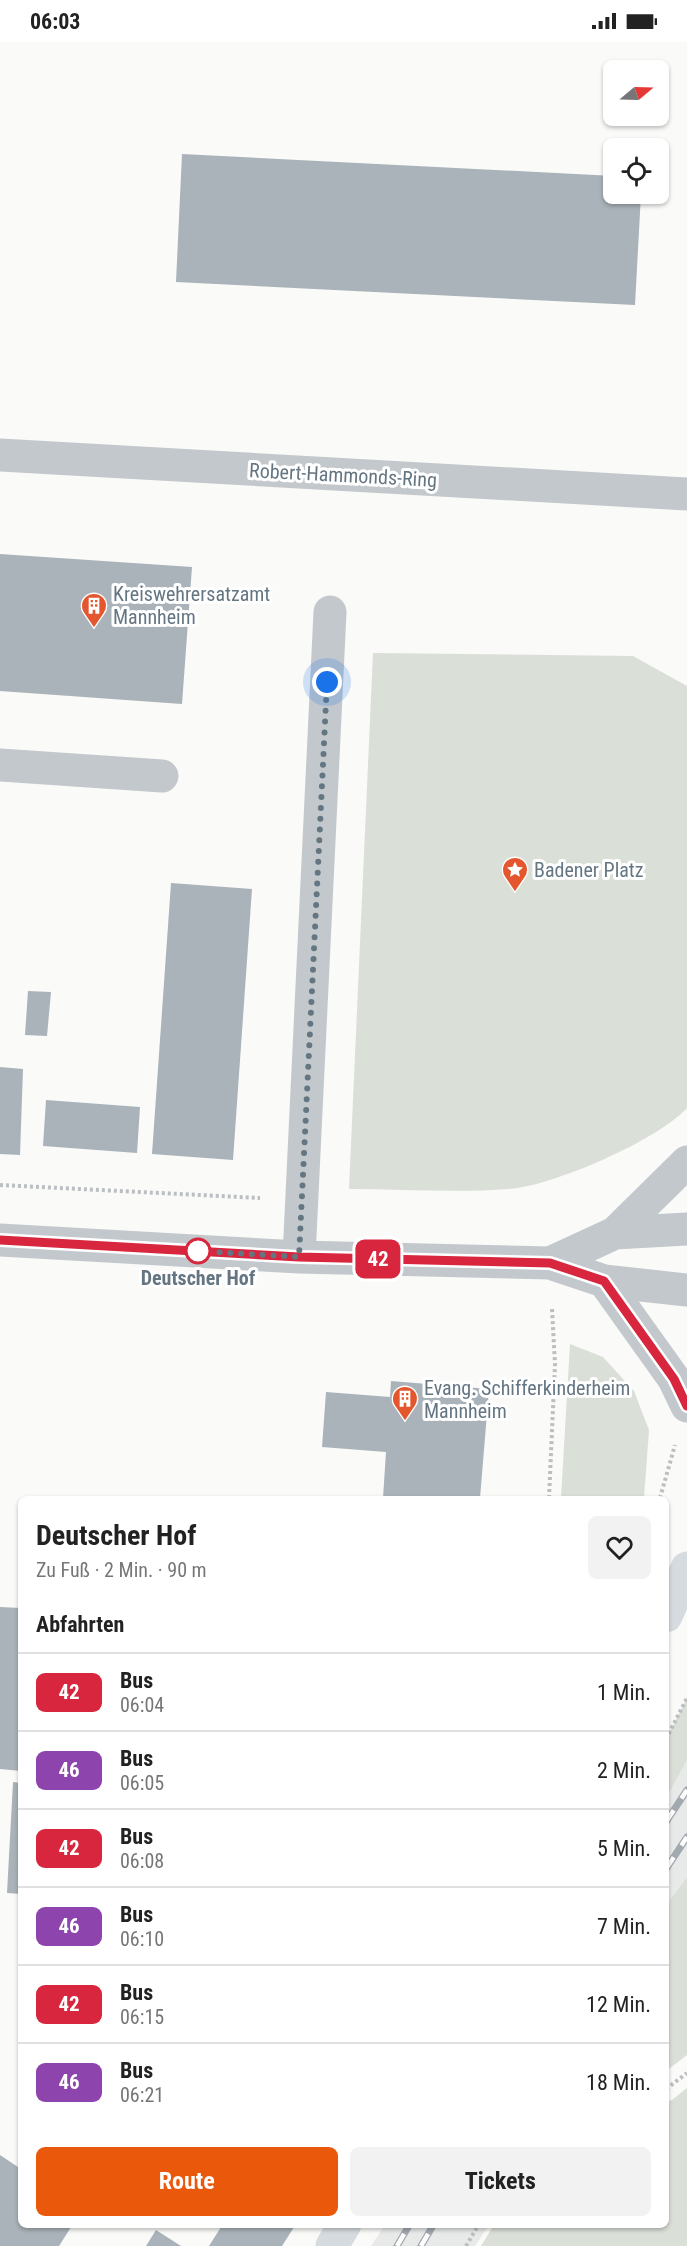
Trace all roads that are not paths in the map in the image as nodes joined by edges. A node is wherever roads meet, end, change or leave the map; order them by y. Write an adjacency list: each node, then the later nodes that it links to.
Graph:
1 (0, 455): 2 (street, Robert-Hammonds-Ring)
2 (687, 494)
3 (330, 612): 10 (street)
4 (0, 765): 5 (street)
5 (162, 776)
6 (687, 1162): 8 (street)
7 (687, 1229): 8 (street)
8 (615, 1233): 11 (street)
9 (0, 1240): 10 (street)
10 (299, 1257): 11 (street)
11 (550, 1263): 12 (street)
12 (604, 1281): 13 (street); 14 (street)
13 (687, 1290)
14 (687, 1406)
15 (687, 1568): 16 (main road)
16 (669, 1609)
17 (343, 2228): 18 (main road)
18 (332, 2246)

